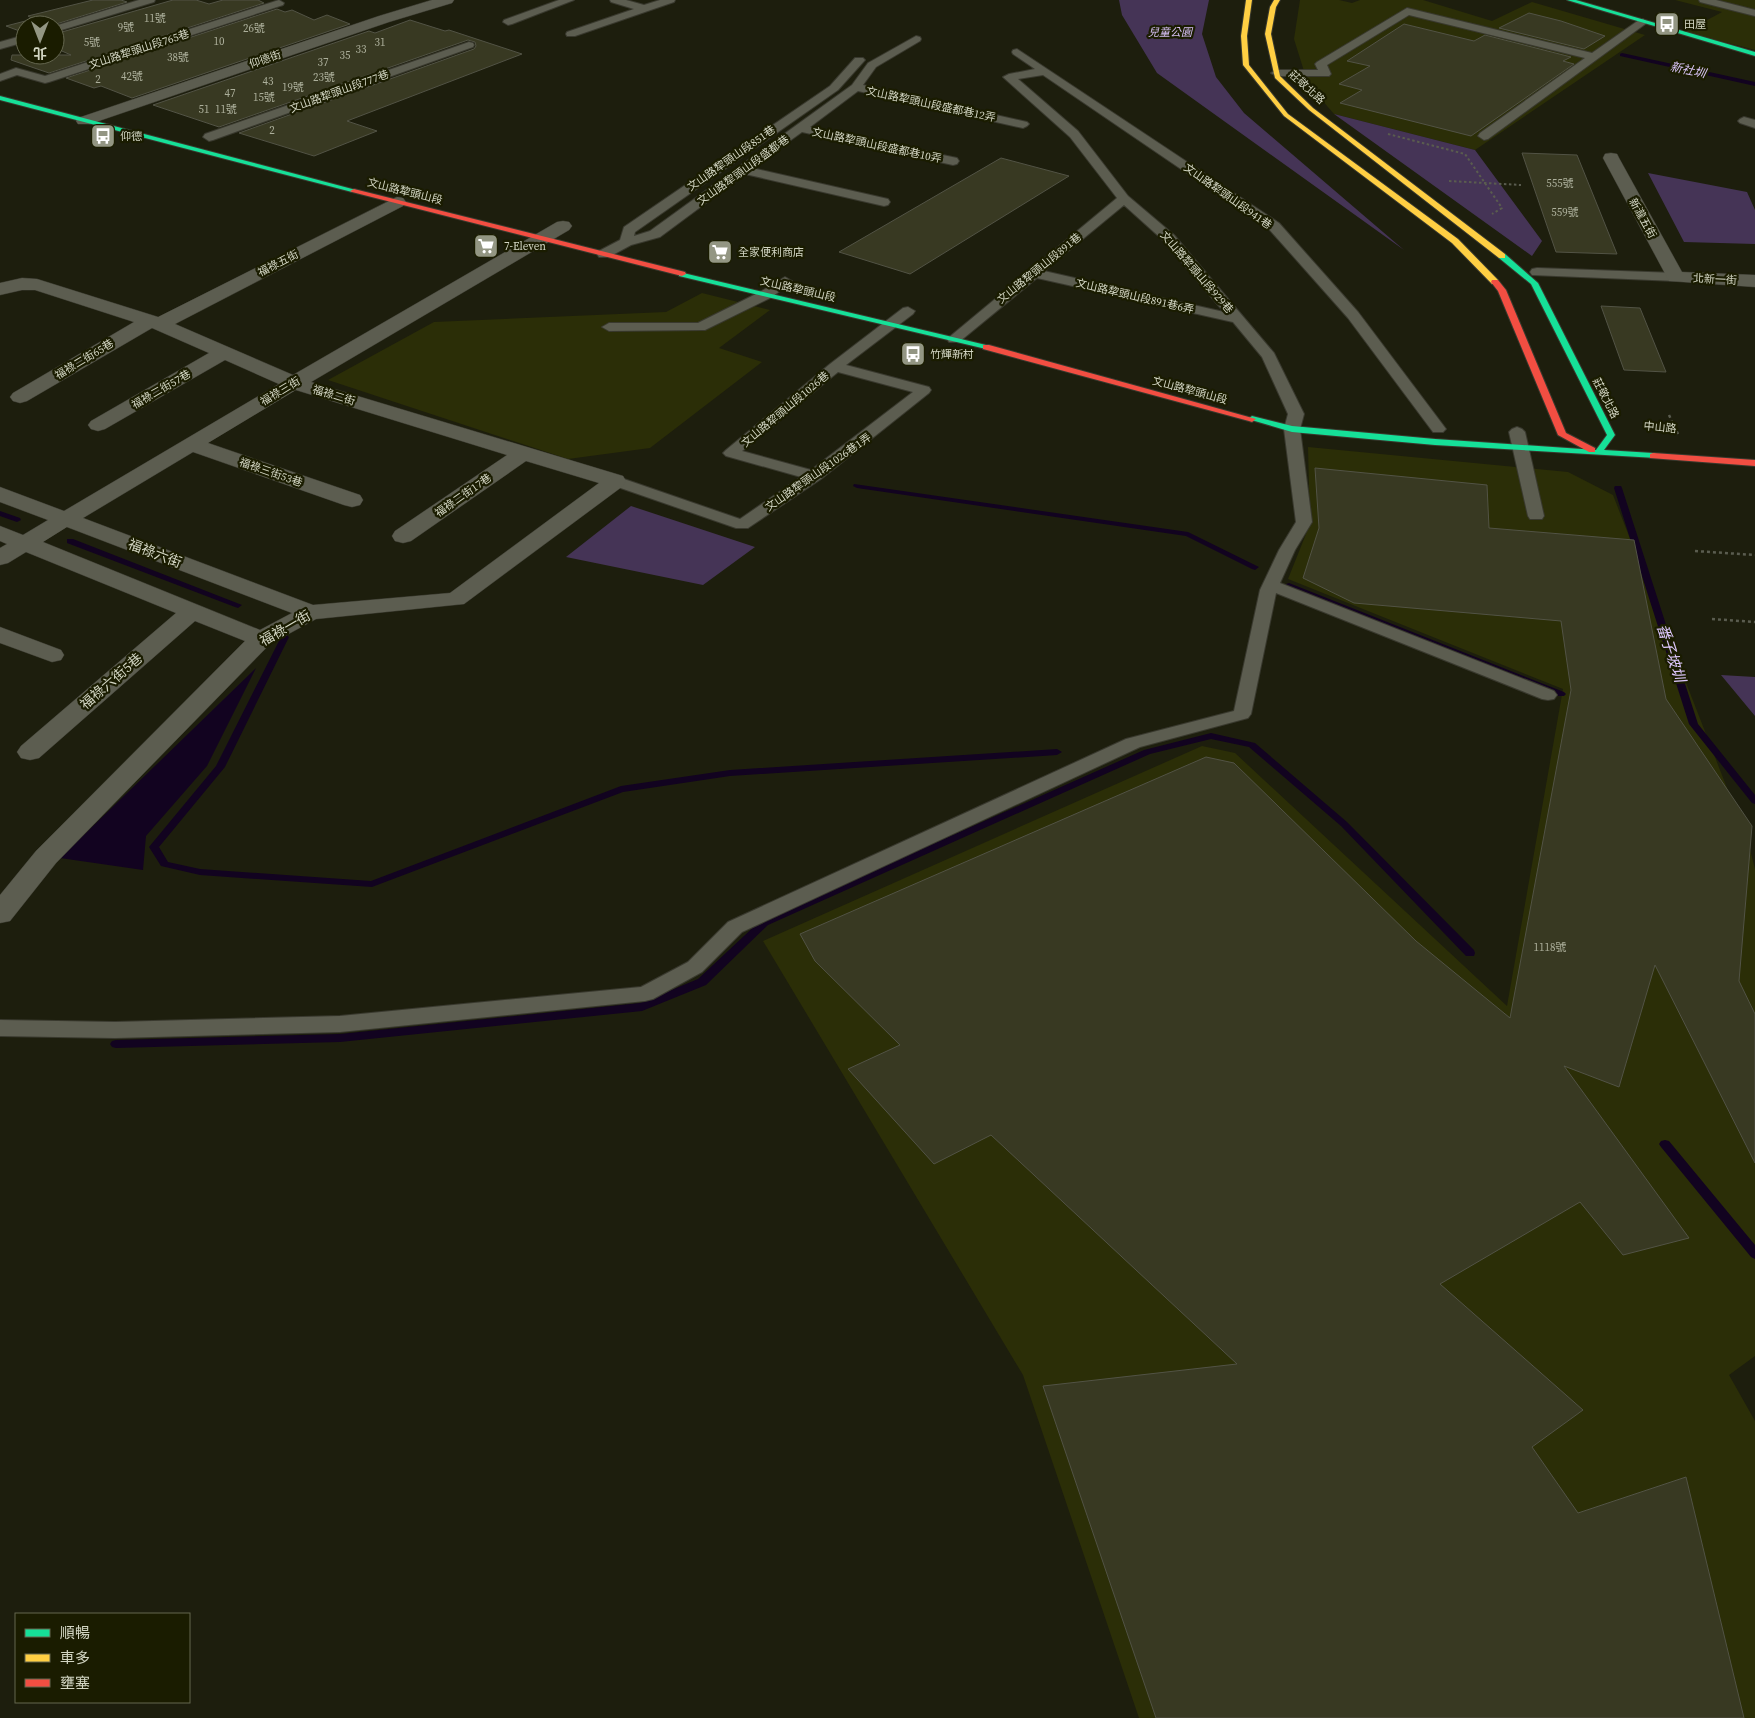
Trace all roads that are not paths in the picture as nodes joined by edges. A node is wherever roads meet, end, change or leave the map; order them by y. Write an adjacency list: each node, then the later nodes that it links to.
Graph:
1 (150, 0): 15 (lane)
2 (447, 0): 33 (street, 仰德街)
3 (569, 0): 13 (lane)
4 (615, 0): 11 (lane)
5 (670, 0): 11 (lane)
6 (1249, 0): 78 (street)
7 (1277, 0): 28 (street, 莊敬北路)
8 (1570, 0): 14 (street)
9 (1704, 0): 12 (lane)
10 (279, 3): 27 (lane, 文山路犂頭山段765巷)
11 (645, 9): 16 (lane)
12 (1755, 13)
13 (508, 22)
14 (1643, 22): 22 (street); 23 (lane)
15 (65, 26)
16 (571, 34)
17 (916, 39): 30 (lane, 文山路犂頭山段盛都巷12弄)
18 (15, 41): 20 (lane)
19 (470, 45): 38 (lane, 文山路犂頭山段777巷)
20 (0, 46)
21 (1017, 52): 26 (lane, 文山路犂頭山段941巷)
22 (1755, 54)
23 (1594, 57): 28 (lane); 39 (lane)
24 (859, 60): 49 (lane, 文山路犂頭山段851巷)
25 (0, 67): 27 (lane, 文山路犂頭山段765巷)
26 (1045, 71): 44 (lane, 文山路犂頭山段929巷); 77 (lane, 文山路犂頭山段941巷)
27 (16, 72): 29 (lane)
28 (1277, 73): 79 (street, 莊敬北路)
29 (3, 82)
30 (856, 87): 36 (lane, 文山路犂頭山段盛都巷12弄); 37 (lane, 文山路犂頭山段盛都巷)
31 (0, 98): 35 (street, 文山路犂頭山段)
32 (91, 107): 33 (street)
33 (109, 112): 34 (street); 35 (street, 仰德街)
34 (127, 116)
35 (84, 121): 45 (street, 文山路犂頭山段)
36 (1023, 124)
37 (800, 128): 42 (lane, 文山路犂頭山段盛都巷10弄); 43 (lane, 文山路犂頭山段盛都巷)
38 (204, 136): 40 (street)
39 (1484, 136)
40 (228, 142)
41 (1611, 158): 55 (street, 新瀧五街)
42 (953, 161)
43 (743, 170): 46 (lane); 49 (lane, 文山路犂頭山段盛都巷)
44 (1124, 199): 53 (lane, 文山路犂頭山段891巷); 62 (lane, 文山路犂頭山段929巷)
45 (397, 202): 47 (street, 文山路犂頭山段); 63 (street, 福祿五街)
46 (884, 202)
47 (555, 229): 51 (street, 文山路犂頭山段); 71 (street, 福祿三街)
48 (608, 237): 49 (street)
49 (626, 242): 50 (street); 51 (lane, 文山路犂頭山段851巷)
50 (645, 247)
51 (604, 254): 59 (street, 文山路犂頭山段)
52 (1537, 272): 55 (lane)
53 (1033, 273): 62 (lane, 文山路犂頭山段891巷6弄); 65 (lane, 文山路犂頭山段891巷)
54 (768, 277): 57 (street, 文山路犂頭山段)
55 (1676, 277): 56 (street, 北新一街)
56 (1755, 281)
57 (790, 282): 59 (lane)
58 (0, 289): 63 (street, 福祿二街)
59 (765, 295): 64 (street, 文山路犂頭山段); 66 (lane)
60 (889, 306): 61 (street)
61 (912, 312): 64 (lane, 文山路犂頭山段1026巷)
62 (1238, 319): 74 (lane, 文山路犂頭山段929巷)
63 (154, 323): 69 (street, 福祿二街); 72 (street, 福祿二街65巷)
64 (891, 323): 68 (street, 文山路犂頭山段); 70 (lane, 文山路犂頭山段1026巷)
65 (963, 325): 67 (street); 68 (lane, 文山路犂頭山段891巷)
66 (609, 327)
67 (981, 330)
68 (954, 339): 74 (street, 文山路犂頭山段)
69 (224, 352): 71 (street, 福祿二街); 75 (street, 福祿二街57巷)
70 (835, 367): 86 (lane, 文山路犂頭山段1026巷); 86 (lane, 文山路犂頭山段1026巷1弄)
71 (294, 383): 82 (street, 福祿三街); 83 (street, 福祿二街)
72 (20, 397)
73 (1278, 409): 74 (street, 文山路犂頭山段)
74 (1298, 419): 80 (street, 文山路犂頭山段); 96 (lane, 文山路犂頭山段929巷)
75 (98, 425)
76 (1419, 427): 77 (street)
77 (1442, 429)
78 (1558, 434): 79 (street, 中山路); 84 (street)
79 (1601, 435): 81 (street, 中山路); 84 (street, 莊敬北路)
80 (1518, 436): 84 (street, 文山路犂頭山段); 90 (lane)
81 (1624, 436)
82 (191, 444): 89 (street, 福祿三街53巷); 91 (street, 福祿三街)
83 (523, 453): 87 (street, 福祿二街); 93 (street, 福祿二街17巷)
84 (1598, 453): 85 (street)
85 (1755, 463)
86 (815, 476): 87 (lane, 文山路犂頭山段1026巷1弄)
87 (615, 482): 98 (street, 福祿一街)
88 (0, 494): 91 (street, 福祿六街)
89 (352, 500)
90 (1536, 516)
91 (65, 519): 94 (street, 福祿三街); 98 (street, 福祿六街)
92 (0, 533): 94 (street)
93 (403, 536)
94 (25, 543): 95 (street, 福祿三街); 97 (street)
95 (0, 558)
96 (1271, 585): 102 (lane); 105 (lane, 文山路犂頭山段929巷)
97 (192, 610): 100 (street); 103 (street, 福祿六街5巷)
98 (311, 612): 100 (street, 福祿一街)
99 (0, 634): 101 (street)
100 (261, 639): 104 (street, 福祿一街)
101 (52, 655)
102 (1548, 695)
103 (30, 752)
104 (0, 914)
105 (0, 1028)

